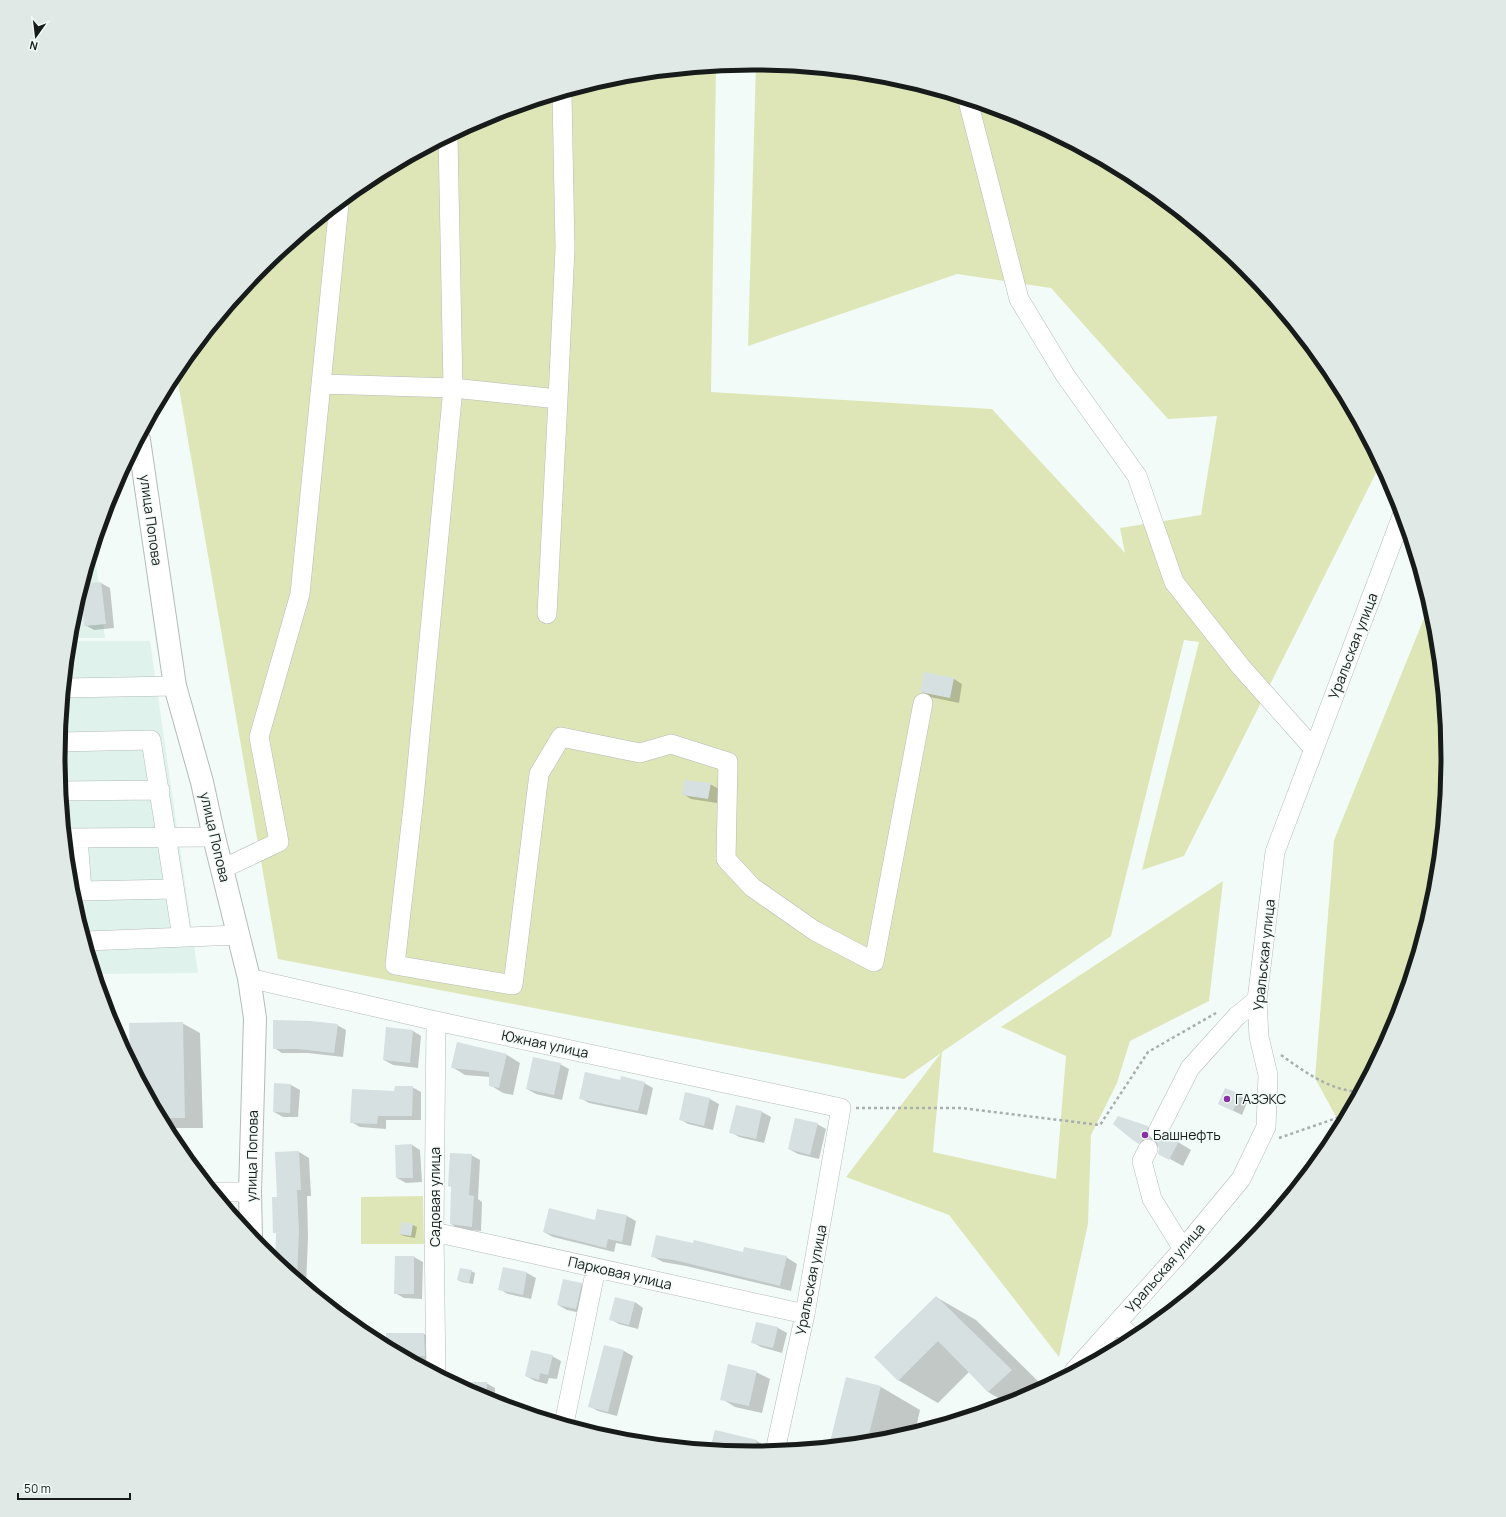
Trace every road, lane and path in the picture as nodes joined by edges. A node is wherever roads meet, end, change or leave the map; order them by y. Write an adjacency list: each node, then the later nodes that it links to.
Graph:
1 (562, 98): 7 (street)
2 (969, 106): 15 (street)
3 (448, 142): 6 (street)
4 (338, 210): 5 (street)
5 (321, 384): 6 (street); 21 (street)
6 (453, 388): 7 (street); 13 (street)
7 (558, 399): 10 (street)
8 (140, 446): 11 (main road, улица Попова)
9 (1399, 523): 15 (street, Уральская улица)
10 (547, 614)
11 (175, 686): 12 (street); 19 (main road, улица Попова)
12 (69, 688)
13 (923, 703)
14 (65, 742): 16 (street)
15 (1314, 749): 27 (street, Уральская улица)
16 (160, 790): 17 (street); 18 (street)
17 (66, 791)
18 (167, 837): 19 (street); 20 (street); 22 (street)
19 (214, 837): 21 (main road, улица Попова)
20 (72, 838): 22 (street)
21 (222, 869): 23 (main road, улица Попова)
22 (174, 889): 24 (street)
23 (239, 935): 24 (street); 26 (main road, улица Попова)
24 (182, 937): 25 (street)
25 (89, 941)
26 (250, 978): 29 (street, Южная улица); 38 (main road, улица Попова)
27 (1257, 1000): 28 (street); 30 (street, Уральская улица)
28 (1237, 1016): 32 (path); 34 (street)
29 (436, 1021): 32 (street, Южная улица); 40 (street, Садовая улица)
30 (1259, 1037): 31 (path); 35 (street, Уральская улица)
31 (1355, 1092)
32 (841, 1108): 43 (street, Уральская улица)
33 (1340, 1117): 35 (path)
34 (1158, 1131)
35 (1258, 1144): 41 (street, Уральская улица)
36 (1148, 1149): 41 (street)
37 (219, 1192): 38 (street)
38 (250, 1192): 39 (main road, улица Попова)
39 (251, 1228)
40 (434, 1232): 42 (street, Парковая улица); 47 (street, Садовая улица)
41 (1183, 1249): 44 (street, Уральская улица)
42 (596, 1268): 43 (street, Парковая улица); 48 (street)
43 (805, 1314): 49 (street, Уральская улица)
44 (1116, 1323): 45 (street); 46 (street, Уральская улица)
45 (1129, 1335)
46 (1081, 1363)
47 (436, 1369)
48 (565, 1420)
49 (776, 1445)

